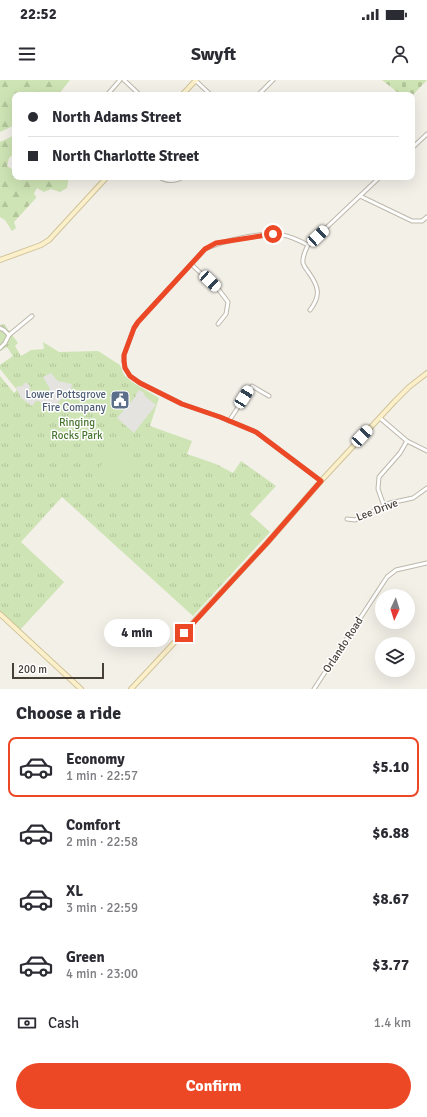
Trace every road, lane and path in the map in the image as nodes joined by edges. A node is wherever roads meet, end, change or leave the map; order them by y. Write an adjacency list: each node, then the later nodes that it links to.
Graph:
1 (120, 80): 5 (street)
2 (124, 80): 6 (street)
3 (196, 80): 7 (main road); 8 (street)
4 (273, 80): 9 (street)
5 (110, 92)
6 (137, 92)
7 (185, 92)
8 (208, 92)
9 (261, 92)
10 (427, 134): 11 (street)
11 (415, 145)
12 (103, 180): 19 (main road)
13 (164, 180): 14 (street)
14 (176, 180)
15 (377, 180): 16 (street)
16 (360, 196): 17 (street); 18 (street)
17 (427, 217)
18 (308, 245): 20 (street); 21 (street)
19 (0, 260)
20 (191, 264): 23 (street); 30 (street)
21 (310, 310)
22 (32, 316): 25 (street)
23 (218, 324)
24 (0, 328): 25 (street)
25 (9, 334): 26 (street)
26 (0, 348)
27 (427, 373): 29 (main road)
28 (269, 396): 30 (street)
29 (380, 418): 31 (street); 33 (main road)
30 (229, 421): 33 (street)
31 (408, 441): 32 (street); 35 (street)
32 (427, 451)
33 (321, 481): 40 (main road)
34 (427, 488): 35 (street, Lee Drive)
35 (384, 506): 36 (street, Lee Drive)
36 (347, 520)
37 (427, 563): 41 (street, Orlando Road)
38 (0, 614): 39 (main road)
39 (81, 689)
40 (131, 689)
41 (314, 689)

